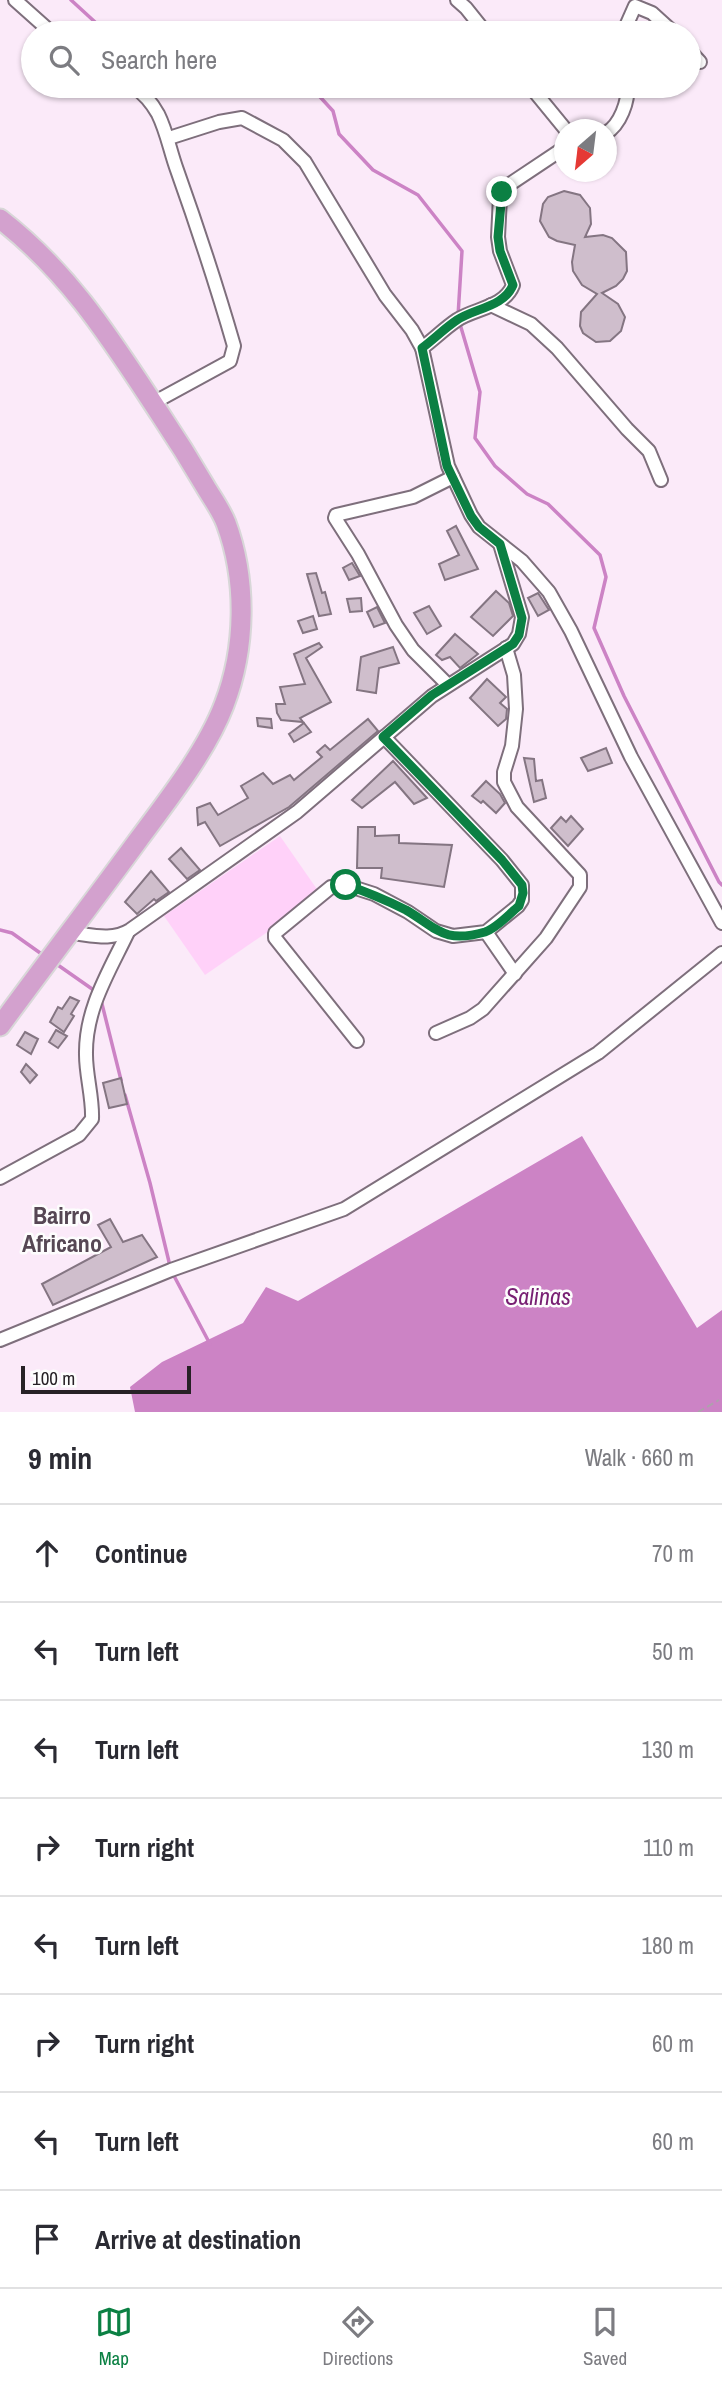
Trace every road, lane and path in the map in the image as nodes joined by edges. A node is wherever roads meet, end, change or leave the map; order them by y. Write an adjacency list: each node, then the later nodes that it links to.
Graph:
1 (15, 0): 3 (street)
2 (457, 0): 4 (street)
3 (39, 21)
4 (476, 21)
5 (628, 21): 6 (street)
6 (661, 21)
7 (146, 98): 12 (street)
8 (540, 98): 10 (street)
9 (627, 98): 11 (street)
10 (557, 119)
11 (617, 120)
12 (169, 138): 16 (street); 17 (street)
13 (554, 155): 15 (street)
14 (0, 219): 17 (main road)
15 (491, 305): 16 (street); 19 (street)
16 (422, 348): 18 (street)
17 (153, 403): 27 (main road)
18 (453, 477): 20 (street); 22 (street)
19 (661, 480)
20 (500, 544): 21 (street); 24 (street)
21 (506, 648): 22 (street); 29 (street)
22 (448, 685): 23 (street)
23 (383, 737): 25 (street); 26 (street)
24 (722, 923)
25 (128, 932): 27 (street); 33 (street)
26 (486, 932): 29 (street); 32 (street)
27 (72, 933): 30 (main road)
28 (722, 953): 34 (street)
29 (515, 974): 31 (street)
30 (0, 1026)
31 (436, 1033)
32 (357, 1041)
33 (0, 1178)
34 (0, 1340)
35 (719, 1401): 36 (path)
36 (698, 1412)

